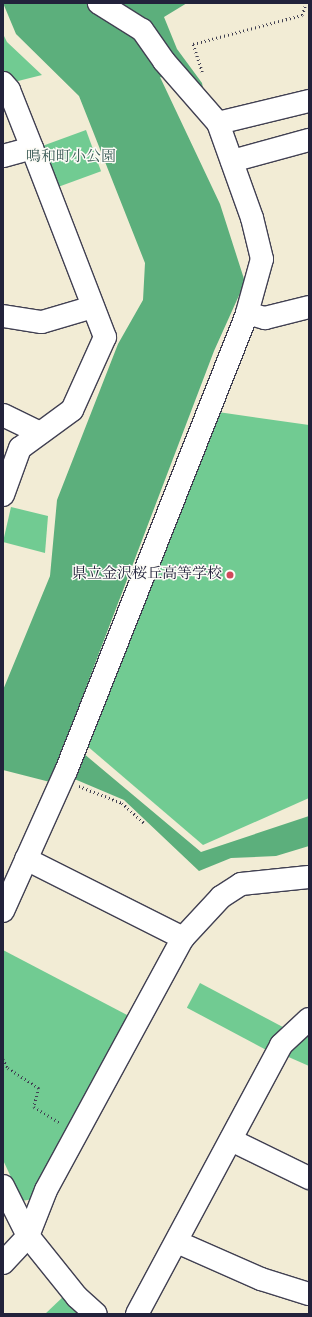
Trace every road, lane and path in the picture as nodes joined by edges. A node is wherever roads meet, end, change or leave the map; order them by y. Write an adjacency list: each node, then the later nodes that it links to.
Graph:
1 (99, 3): 6 (street)
2 (306, 3): 3 (path)
3 (204, 81)
4 (3, 83): 8 (street)
5 (309, 101): 6 (street)
6 (218, 123): 10 (street)
7 (309, 140): 10 (street)
8 (32, 148): 9 (street); 11 (street)
9 (3, 156)
10 (232, 161): 13 (street)
11 (93, 307): 14 (street); 16 (street)
12 (309, 307): 13 (street)
13 (247, 313): 18 (street)
14 (3, 316)
15 (3, 414): 16 (street)
16 (40, 432): 17 (street)
17 (3, 495)
18 (64, 775): 19 (path); 20 (street)
19 (145, 824)
20 (26, 859): 22 (street); 23 (street)
21 (309, 877): 23 (street)
22 (3, 911)
23 (183, 938): 30 (street)
24 (309, 1019): 27 (street)
25 (3, 1059): 26 (path)
26 (66, 1126)
27 (231, 1140): 28 (street); 31 (street)
28 (309, 1178)
29 (3, 1186): 30 (street)
30 (28, 1236): 32 (street); 34 (street)
31 (176, 1242): 33 (street); 35 (street)
32 (3, 1263)
33 (309, 1294)
34 (96, 1314)
35 (137, 1314)

